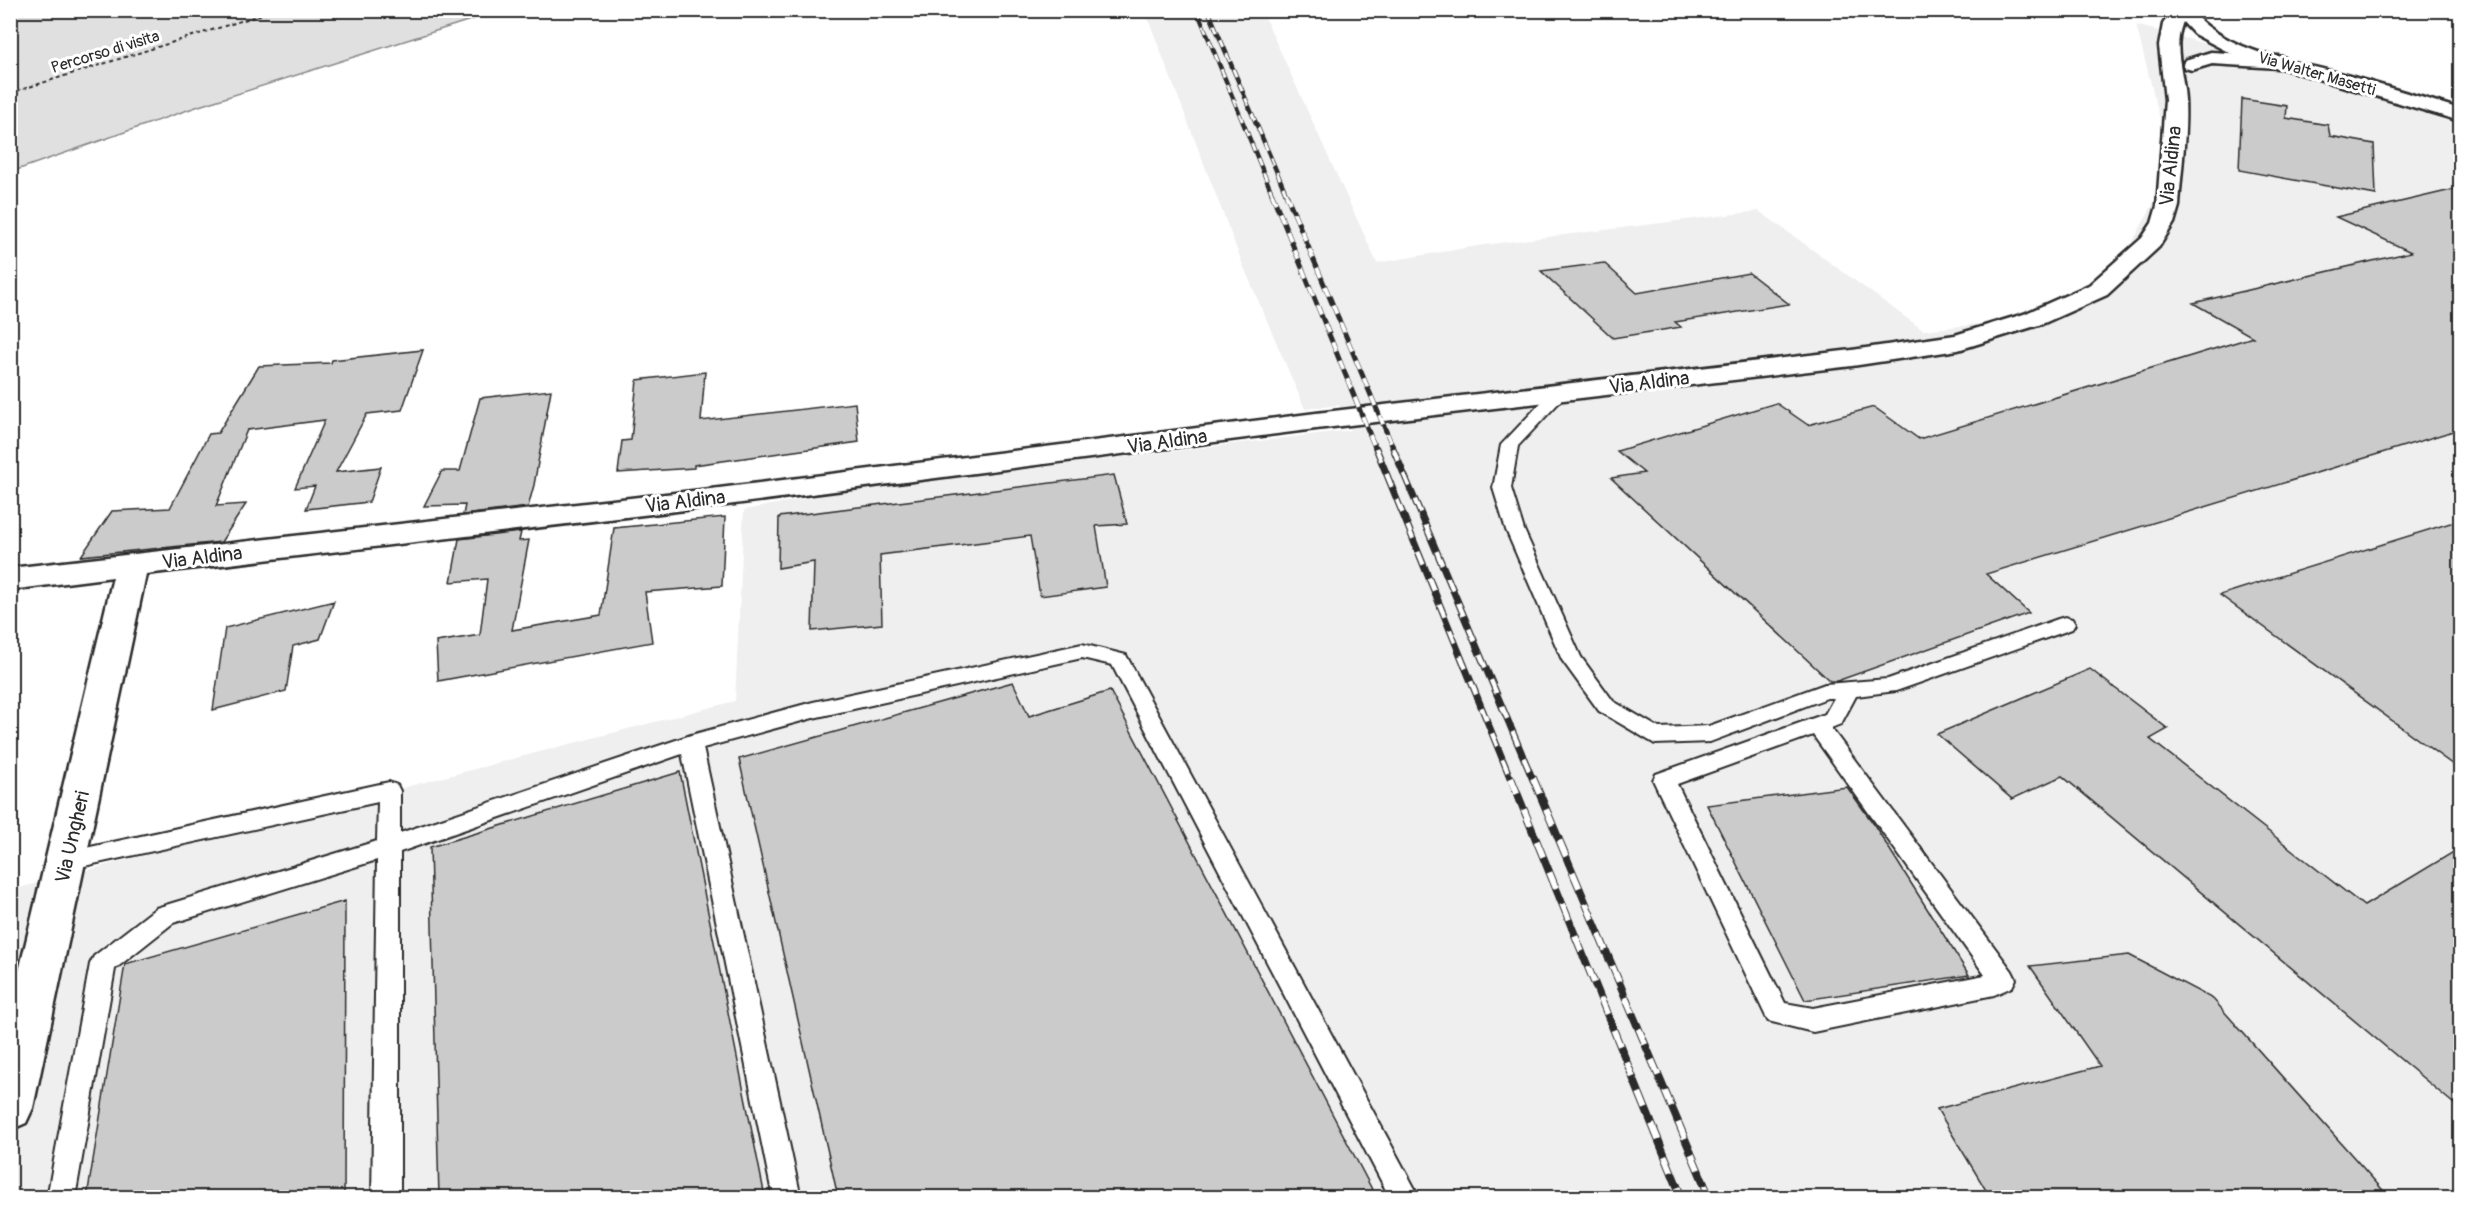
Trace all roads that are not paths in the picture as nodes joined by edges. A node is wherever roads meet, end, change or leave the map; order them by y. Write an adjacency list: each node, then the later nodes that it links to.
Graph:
1 (2181, 10): 6 (street, Via Aldina)
2 (2190, 10): 3 (street, Via Walter Masetti)
3 (2226, 44): 4 (street, Via Walter Masetti); 5 (street)
4 (2278, 62): 5 (street); 7 (street, Via Walter Masetti)
5 (2192, 64): 6 (street, Via Aldina)
6 (2175, 100): 8 (street, Via Aldina)
7 (2460, 115)
8 (1559, 393): 9 (street, Via Aldina); 12 (lane)
9 (132, 566): 10 (street, Via Aldina); 16 (street, Via Ungheri)
10 (10, 579)
11 (2065, 624): 12 (lane)
12 (1849, 690): 13 (lane)
13 (1816, 725): 13 (lane)
14 (691, 743): 15 (lane); 20 (lane); 21 (lane)
15 (389, 846): 16 (lane); 18 (lane); 19 (lane)
16 (66, 861): 17 (street, Via Ungheri)
17 (10, 1108)
18 (61, 1197)
19 (386, 1197)
20 (787, 1197)
21 (1406, 1197)

